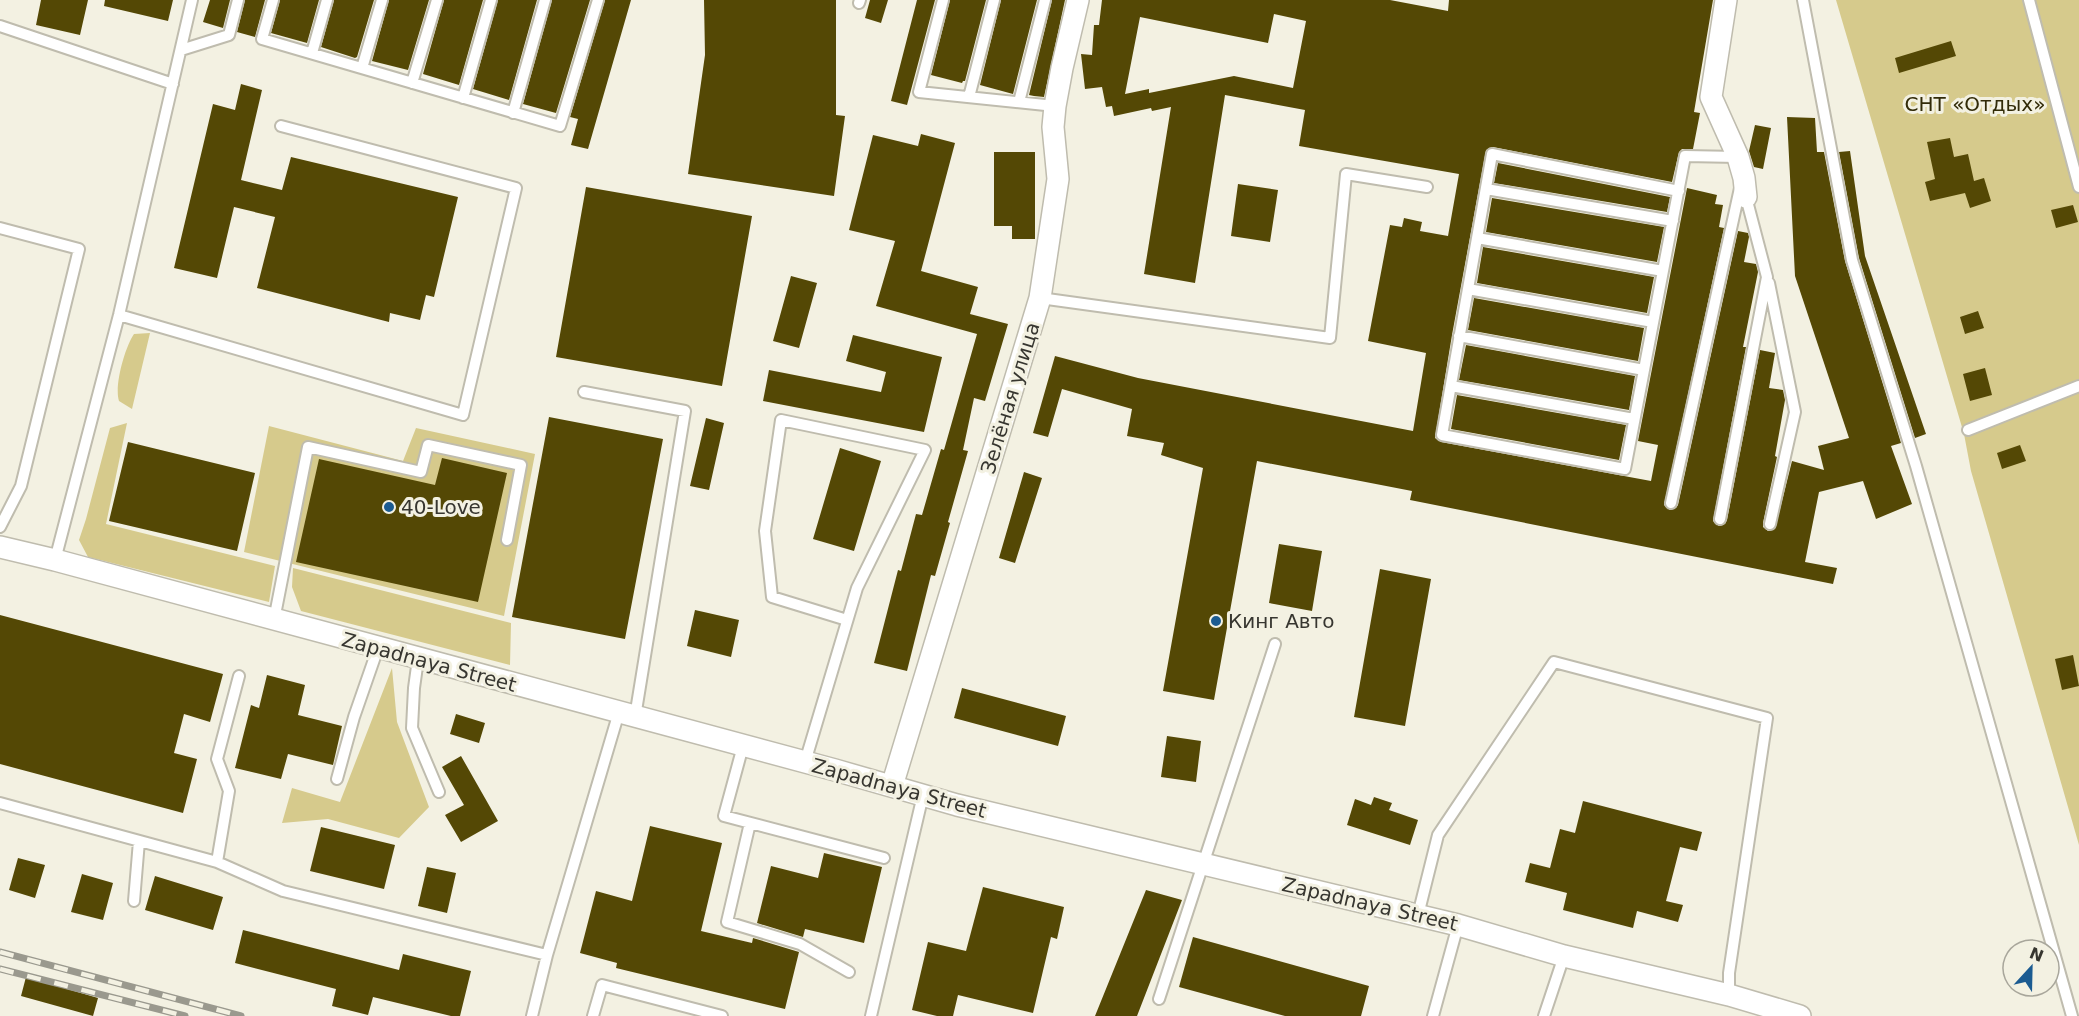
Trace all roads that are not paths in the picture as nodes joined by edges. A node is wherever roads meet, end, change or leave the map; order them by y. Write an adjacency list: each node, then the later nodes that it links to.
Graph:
1 (192, 0): 18 (lane)
2 (238, 0): 18 (lane)
3 (273, 0): 19 (lane)
4 (327, 0): 19 (lane)
5 (382, 0): 20 (lane)
6 (437, 0): 21 (lane)
7 (491, 0): 24 (lane)
8 (545, 0): 27 (lane)
9 (598, 0): 27 (lane)
10 (943, 0): 23 (lane)
11 (994, 0): 23 (lane)
12 (1045, 0): 25 (lane)
13 (1078, 0): 26 (street, Зелёная улица)
14 (1726, 0): 29 (street)
15 (1803, 0): 92 (lane)
16 (2029, 0): 31 (lane)
17 (0, 26): 22 (lane)
18 (181, 50): 22 (lane)
19 (312, 53): 20 (lane)
20 (362, 68): 21 (lane)
21 (412, 83): 24 (lane)
22 (172, 84): 42 (lane)
23 (969, 97): 25 (lane)
24 (463, 98): 27 (lane)
25 (1019, 102): 26 (lane)
26 (1055, 106): 41 (street, Зелёная улица)
27 (513, 113)
28 (281, 126): 42 (lane)
29 (1741, 165): 33 (lane); 34 (street); 51 (lane)
30 (1427, 187): 41 (lane)
31 (2079, 187)
32 (1486, 189): 33 (lane); 35 (lane); 37 (lane)
33 (1679, 190): 35 (lane)
34 (1746, 196): 39 (lane)
35 (1673, 221): 38 (lane)
36 (0, 228): 54 (lane)
37 (1477, 238): 38 (lane); 40 (lane)
38 (1663, 271): 43 (lane)
39 (1767, 277): 52 (lane); 53 (lane)
40 (1468, 289): 43 (lane); 44 (lane)
41 (1040, 298): 68 (street, Зелёная улица)
42 (119, 315): 57 (lane)
43 (1653, 322): 45 (lane)
44 (1460, 336): 45 (lane); 46 (lane)
45 (1644, 370): 49 (lane)
46 (1450, 386): 49 (lane); 49 (lane)
47 (2079, 386): 50 (lane)
48 (584, 392): 64 (lane)
49 (1634, 419)
50 (1968, 430)
51 (1671, 503)
52 (1720, 519)
53 (1770, 524)
54 (0, 527)
55 (507, 540): 58 (lane)
56 (0, 547): 57 (street, Zapadnaya Street)
57 (55, 560): 58 (street, Zapadnaya Street)
58 (274, 620): 61 (street, Zapadnaya Street)
59 (847, 620): 59 (lane); 66 (lane)
60 (1275, 644): 76 (lane)
61 (378, 648): 62 (street, Zapadnaya Street); 67 (lane)
62 (418, 659): 64 (street, Zapadnaya Street); 69 (lane)
63 (239, 676): 75 (lane)
64 (627, 715): 65 (street, Zapadnaya Street); 80 (lane)
65 (743, 746): 66 (street, Zapadnaya Street); 72 (lane)
66 (805, 762): 68 (street, Zapadnaya Street)
67 (338, 779)
68 (892, 786): 70 (street, Zapadnaya Street)
69 (439, 792)
70 (923, 795): 76 (street, Zapadnaya Street); 88 (lane)
71 (0, 802): 73 (lane)
72 (750, 823): 74 (lane); 82 (lane)
73 (139, 841): 75 (lane); 77 (lane)
74 (884, 858)
75 (217, 862): 80 (lane)
76 (1203, 864): 78 (street, Zapadnaya Street); 84 (lane)
77 (134, 901)
78 (1418, 915): 79 (street, Zapadnaya Street); 83 (lane)
79 (1458, 925): 81 (street, Zapadnaya Street); 89 (lane)
80 (547, 955): 85 (lane)
81 (1564, 956): 83 (street, Zapadnaya Street); 90 (lane)
82 (849, 972)
83 (1729, 995): 91 (street, Zapadnaya Street)
84 (1159, 999)
85 (532, 1016)
86 (593, 1016): 87 (lane)
87 (722, 1016)
88 (871, 1016)
89 (1433, 1016)
90 (1544, 1016)
91 (1800, 1016)
92 (2072, 1016)

